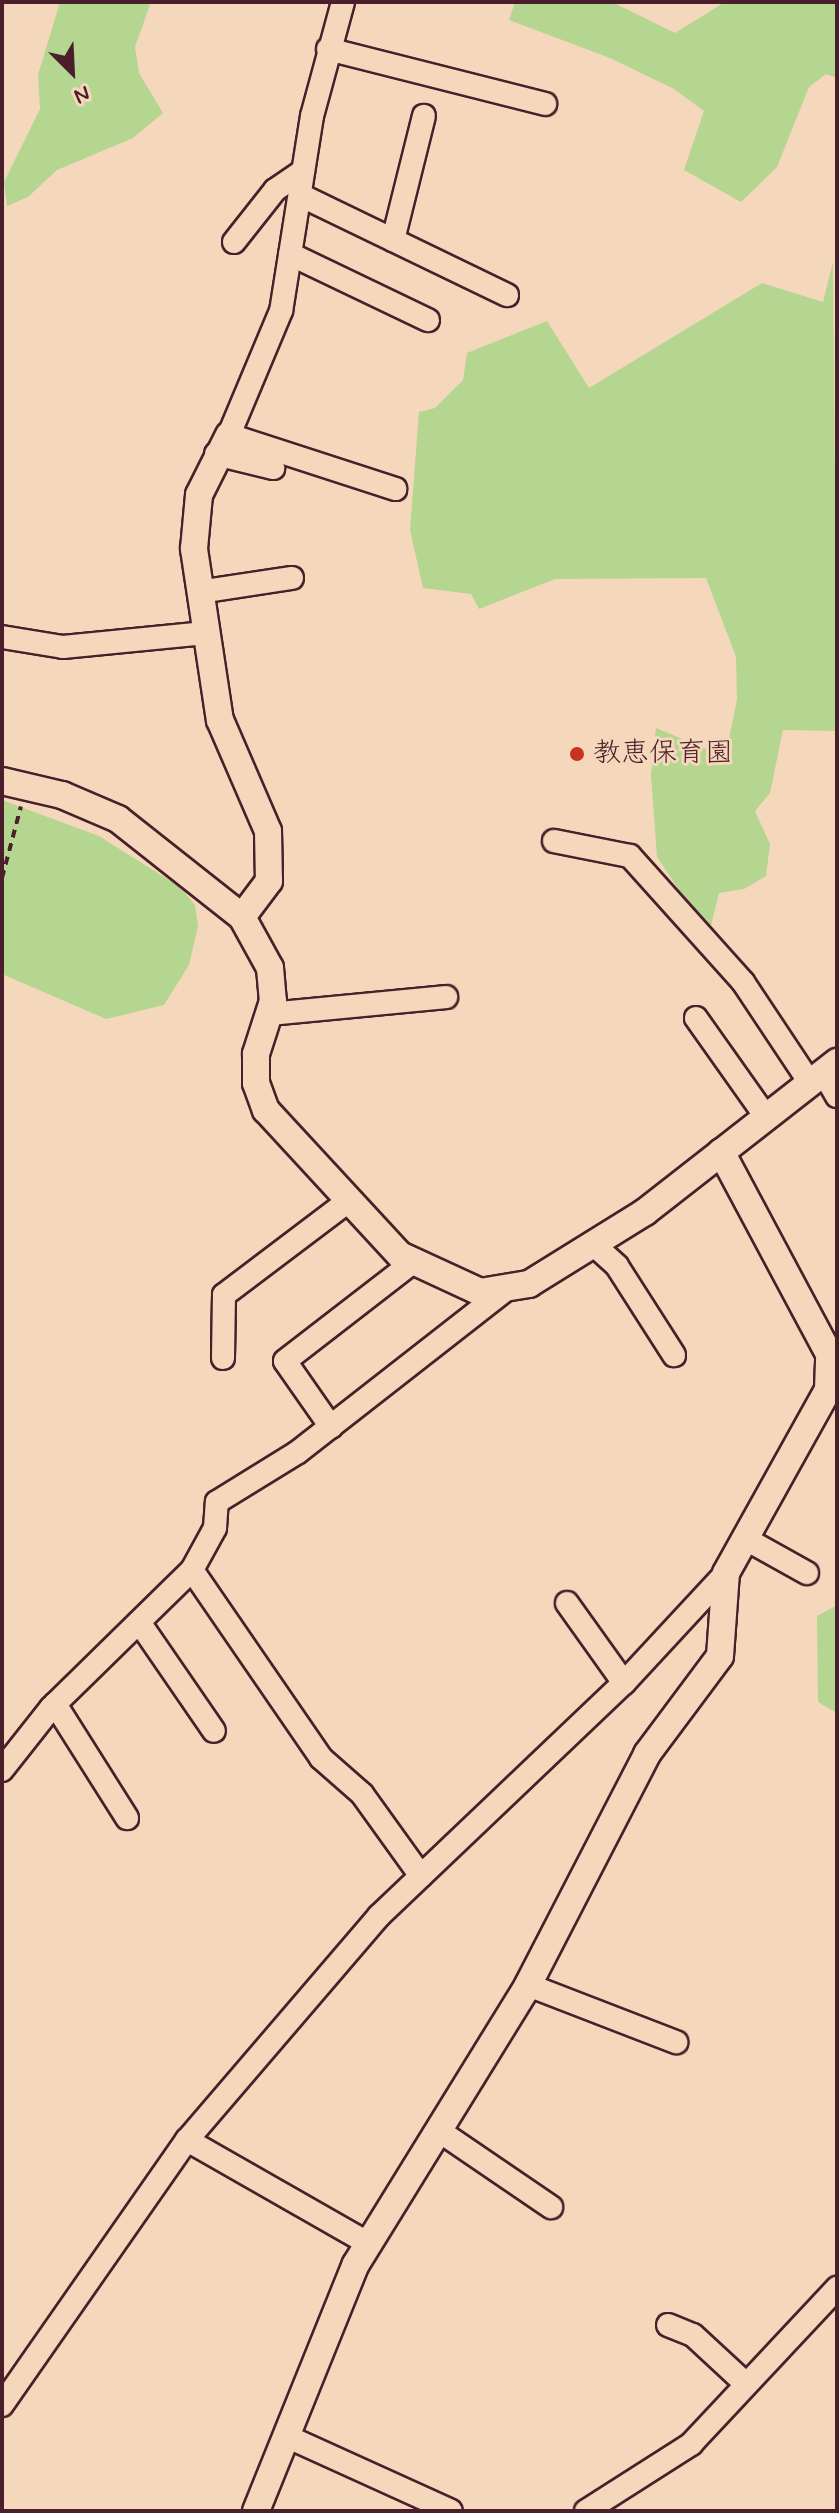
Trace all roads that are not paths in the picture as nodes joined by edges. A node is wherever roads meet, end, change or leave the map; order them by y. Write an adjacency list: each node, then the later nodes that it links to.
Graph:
1 (343, 2): 2 (street)
2 (328, 49): 3 (street); 5 (street)
3 (545, 104)
4 (424, 116): 7 (street)
5 (303, 171): 6 (street); 8 (street)
6 (300, 195): 7 (street); 9 (street)
7 (393, 240): 10 (street)
8 (234, 242)
9 (290, 254): 11 (street); 12 (street)
10 (507, 295)
11 (428, 320)
12 (222, 445): 13 (street); 14 (street); 16 (street)
13 (273, 468)
14 (395, 489)
15 (292, 578): 16 (street)
16 (199, 592): 17 (street)
17 (205, 633): 18 (street); 21 (street)
18 (2, 637)
19 (14, 783): 21 (street)
20 (554, 841): 25 (street)
21 (242, 917): 23 (street)
22 (446, 997): 23 (street)
23 (270, 1014): 29 (street)
24 (696, 1018): 27 (street)
25 (823, 1072): 26 (street); 27 (street)
26 (837, 1096)
27 (766, 1117): 28 (street)
28 (721, 1152): 30 (street); 33 (street)
29 (347, 1202): 31 (street); 35 (street)
30 (594, 1245): 32 (street); 34 (street)
31 (412, 1263): 32 (street); 37 (street)
32 (504, 1291): 37 (street)
33 (833, 1352): 36 (street)
34 (674, 1355)
35 (223, 1358)
36 (831, 1401): 38 (street)
37 (331, 1427): 39 (street)
38 (744, 1538): 40 (street); 41 (street)
39 (192, 1570): 43 (street); 49 (street)
40 (726, 1573): 44 (street); 50 (street)
41 (807, 1573)
42 (567, 1603): 44 (street)
43 (139, 1622): 45 (street); 46 (street)
44 (624, 1683): 49 (street)
45 (55, 1704): 47 (street); 48 (street)
46 (214, 1731)
47 (7, 1755)
48 (127, 1818)
49 (421, 1876): 53 (street)
50 (528, 1985): 51 (street); 52 (street)
51 (676, 2042)
52 (438, 2130): 54 (street); 55 (street)
53 (187, 2140): 55 (street); 59 (street)
54 (551, 2207)
55 (369, 2244): 60 (street)
56 (837, 2288): 58 (street)
57 (668, 2325): 58 (street)
58 (746, 2384): 63 (street)
59 (2, 2405)
60 (286, 2436): 61 (street); 62 (street)
61 (256, 2511)
62 (451, 2511)
63 (586, 2511)

